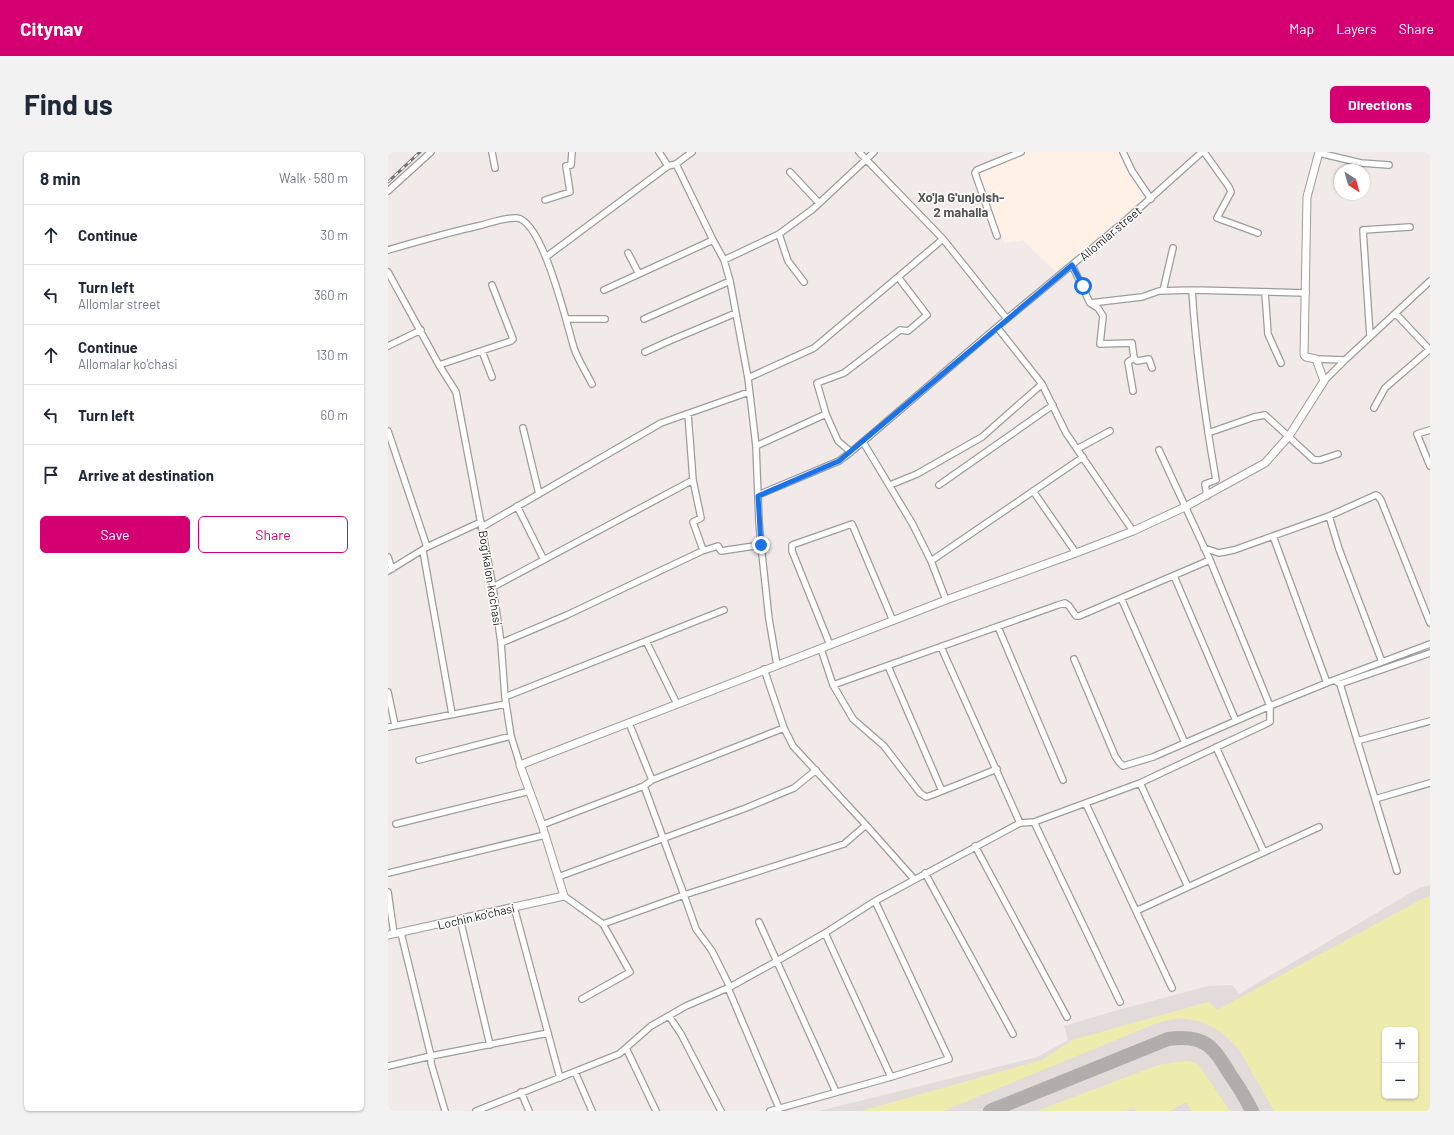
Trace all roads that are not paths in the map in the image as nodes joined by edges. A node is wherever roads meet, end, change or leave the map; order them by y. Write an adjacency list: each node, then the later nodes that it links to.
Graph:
1 (430, 152): 18 (street)
2 (492, 152): 16 (street)
3 (572, 152): 20 (street)
4 (659, 152): 15 (street)
5 (692, 152): 13 (street)
6 (859, 152): 12 (street)
7 (874, 152): 12 (street)
8 (1021, 152): 25 (street)
9 (1123, 152): 19 (street)
10 (1203, 152): 19 (street, Allomlar street); 23 (street)
11 (1319, 152): 14 (street); 45 (street)
12 (866, 159): 21 (street); 26 (street)
13 (676, 164): 15 (street); 27 (street)
14 (1389, 165)
15 (668, 166): 31 (street)
16 (495, 168)
17 (790, 172): 21 (street)
18 (388, 191)
19 (1151, 199): 33 (street, Allomlar street)
20 (545, 200)
21 (819, 203): 24 (street)
22 (1410, 227): 55 (street)
23 (1258, 233)
24 (779, 234): 32 (street); 39 (street)
25 (997, 236)
26 (943, 239): 36 (street); 51 (street)
27 (713, 240): 32 (street); 35 (street)
28 (1173, 248): 43 (street)
29 (388, 250): 31 (street)
30 (628, 253): 35 (street)
31 (546, 257): 52 (street)
32 (724, 260): 37 (street)
33 (1072, 265): 46 (street); 51 (street, Allomlar street)
34 (388, 272): 54 (street, Bog'ikalon ko'chasi)
35 (639, 274): 41 (street)
36 (898, 278): 67 (street); 76 (street)
37 (730, 281): 47 (street); 50 (street)
38 (1430, 281): 48 (street)
39 (804, 282)
40 (492, 285): 58 (street)
41 (604, 290)
42 (1192, 290): 43 (street); 44 (street); 81 (street)
43 (1163, 291): 46 (street)
44 (1265, 292): 45 (street); 63 (street)
45 (1306, 293): 61 (street)
46 (1090, 303): 60 (street)
47 (736, 313): 59 (street); 67 (street)
48 (1396, 314): 55 (street); 57 (street)
49 (605, 319): 52 (street)
50 (644, 319)
51 (1007, 319): 53 (street, Allomlar street)
52 (566, 320): 69 (street)
53 (997, 327): 70 (street); 83 (street, Allomlar street)
54 (421, 330): 56 (street); 64 (street, Bog'ikalon ko'chasi)
55 (1370, 336): 62 (street)
56 (388, 346)
57 (1430, 350): 74 (street)
58 (482, 351): 64 (street); 66 (street)
59 (645, 352)
60 (1134, 358): 65 (street); 71 (street)
61 (1316, 359): 62 (street); 68 (street)
62 (1345, 360): 68 (street)
63 (1281, 363)
64 (439, 365): 101 (street, Bog'ikalon ko'chasi)
65 (1152, 368)
66 (492, 377)
67 (748, 378): 72 (street)
68 (1324, 381): 82 (street)
69 (592, 384)
70 (1042, 384): 73 (street); 92 (street)
71 (1133, 391)
72 (749, 392): 75 (street); 84 (street)
73 (1053, 405): 85 (street); 93 (street)
74 (1374, 408)
75 (688, 414): 91 (street); 95 (street)
76 (826, 414): 84 (street); 87 (street)
77 (522, 428): 95 (street)
78 (1430, 430): 90 (street)
79 (388, 431): 106 (street)
80 (1110, 431): 85 (street)
81 (1208, 433): 82 (street); 97 (street)
82 (1288, 436): 88 (street); 97 (street)
83 (863, 442): 87 (street, Allomlar street); 92 (street)
84 (756, 446): 96 (street)
85 (1077, 449): 89 (street)
86 (1159, 450): 99 (street)
87 (851, 452): 96 (street, Allomlar street)
88 (1338, 454)
89 (1083, 457): 94 (street); 102 (street)
90 (1430, 466)
91 (694, 480): 107 (street); 110 (street)
92 (890, 485): 112 (street)
93 (939, 485)
94 (1033, 491): 108 (street); 112 (street)
95 (539, 494): 98 (street)
96 (758, 496): 104 (street)
97 (1207, 496): 99 (street)
98 (517, 506): 101 (street); 110 (street)
99 (1185, 507): 102 (street); 105 (street)
100 (1329, 516): 103 (street); 120 (street); 130 (street)
101 (482, 524): 106 (street); 115 (street, Bog'ikalon ko'chasi)
102 (1133, 531): 108 (street)
103 (1273, 536): 105 (street); 135 (street)
104 (761, 545): 107 (street); 131 (street)
105 (1204, 548): 111 (street)
106 (425, 549): 113 (street); 143 (street)
107 (703, 550): 123 (street)
108 (1076, 553): 117 (street)
109 (388, 557): 113 (street)
110 (544, 560): 115 (street)
111 (1210, 560): 114 (street); 142 (street)
112 (931, 561): 117 (street)
113 (390, 570)
114 (1174, 576): 116 (street); 144 (street)
115 (493, 587): 123 (street, Bog'ikalon ko'chasi)
116 (1122, 598): 121 (street); 152 (street)
117 (946, 600): 119 (street)
118 (724, 610): 122 (street)
119 (893, 621): 125 (street); 125 (street)
120 (1430, 623)
121 (998, 627): 126 (street); 159 (street)
122 (646, 641): 139 (street); 141 (street)
123 (501, 643): 139 (street, Bog'ikalon ko'chasi)
124 (1430, 644): 130 (street)
125 (830, 645): 127 (street)
126 (941, 647): 132 (street); 156 (street)
127 (821, 649): 131 (street); 137 (street)
128 (1430, 653): 136 (street)
129 (1074, 659): 152 (street)
130 (1382, 662): 134 (street)
131 (777, 665): 133 (street)
132 (888, 666): 137 (street); 164 (street)
133 (764, 670): 141 (street); 149 (street)
134 (1334, 680): 135 (street); 136 (street)
135 (1327, 683): 142 (street)
136 (1340, 684): 151 (street)
137 (832, 685): 164 (street)
138 (388, 692): 147 (street)
139 (505, 697): 140 (street, Bog'ikalon ko'chasi)
140 (506, 704): 143 (street); 150 (street, Bog'ikalon ko'chasi)
141 (677, 704): 146 (street)
142 (1270, 706): 144 (street); 153 (street)
143 (452, 714): 147 (street)
144 (1236, 721): 152 (street)
145 (1430, 721): 151 (street)
146 (629, 723): 155 (street); 158 (street)
147 (395, 725): 148 (street)
148 (388, 727)
149 (784, 728): 157 (street); 158 (street)
150 (511, 736): 154 (street); 155 (street, Bog'ikalon ko'chasi)
151 (1357, 741): 165 (street)
152 (1186, 743)
153 (1216, 747): 161 (street); 176 (street)
154 (419, 760)
155 (520, 765): 163 (street, Bog'ikalon ko'chasi)
156 (997, 769): 164 (street); 168 (street)
157 (816, 770): 171 (street); 174 (street)
158 (652, 780): 162 (street)
159 (1063, 780)
160 (1430, 782): 165 (street)
161 (1140, 783): 166 (street); 182 (street)
162 (644, 786): 170 (street); 174 (street)
163 (530, 791): 169 (street); 170 (street, Bog'ikalon ko'chasi)
164 (942, 791)
165 (1375, 799): 177 (street)
166 (1086, 804): 167 (street); 188 (street)
167 (1034, 822): 168 (street); 198 (street)
168 (1020, 823): 175 (street)
169 (396, 824)
170 (542, 825): 173 (street, Bog'ikalon ko'chasi)
171 (866, 825): 181 (street); 184 (street)
172 (1319, 827): 176 (street)
173 (545, 835): 178 (street); 180 (street, Bog'ikalon ko'chasi)
174 (663, 839): 180 (street); 184 (street)
175 (975, 846): 179 (street); 200 (street)
176 (1264, 852): 182 (street)
177 (1397, 871)
178 (388, 873)
179 (925, 873): 181 (street); 202 (street)
180 (558, 877): 185 (street, Bog'ikalon ko'chasi)
181 (914, 879): 186 (street)
182 (1188, 887): 188 (street)
183 (388, 892): 193 (street)
184 (684, 895): 191 (street); 195 (street)
185 (564, 896): 187 (street, Lochin ko'chasi); 191 (street)
186 (875, 901): 192 (street); 208 (street)
187 (514, 907): 189 (street, Lochin ko'chasi); 201 (street)
188 (1136, 911): 196 (street)
189 (460, 919): 193 (street, Lochin ko'chasi); 203 (street)
190 (759, 922): 194 (street)
191 (602, 924): 197 (street)
192 (825, 933): 194 (street); 208 (street)
193 (395, 934): 205 (street)
194 (777, 961): 195 (street); 211 (street)
195 (728, 988): 199 (street); 212 (street)
196 (1172, 988)
197 (582, 999)
198 (1120, 1002)
199 (669, 1016): 204 (street); 218 (street)
200 (1067, 1017)
201 (548, 1033): 203 (street); 209 (street)
202 (1013, 1034)
203 (490, 1045): 205 (street)
204 (626, 1048): 207 (street); 217 (street)
205 (431, 1056): 206 (street); 213 (street)
206 (388, 1066)
207 (575, 1072): 209 (street); 216 (street)
208 (891, 1077): 211 (street)
209 (560, 1078): 210 (street)
210 (521, 1092): 214 (street); 215 (street)
211 (836, 1092): 212 (street)
212 (779, 1108): 219 (street)
213 (445, 1111)
214 (476, 1111)
215 (529, 1111)
216 (592, 1111)
217 (656, 1111)
218 (722, 1111)
219 (770, 1111)

